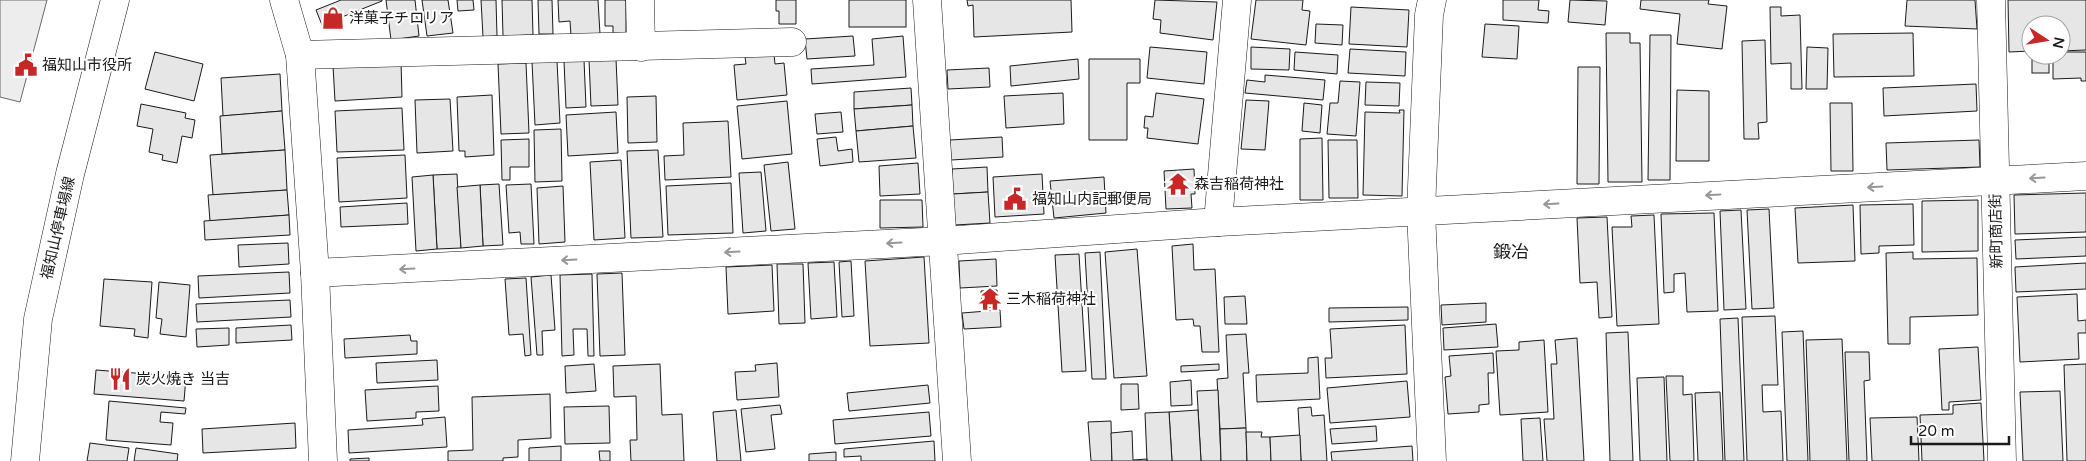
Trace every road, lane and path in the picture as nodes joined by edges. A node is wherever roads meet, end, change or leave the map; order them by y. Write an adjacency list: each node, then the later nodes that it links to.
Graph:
1 (115, 0): 17 (street, 福知山停車場線)
2 (284, 0): 10 (street)
3 (640, 0): 9 (street)
4 (927, 0): 15 (street)
5 (1237, 0): 14 (street)
6 (1432, 0): 13 (street)
7 (1991, 0): 12 (street, 新町商店街)
8 (792, 42): 9 (street)
9 (641, 47): 10 (street)
10 (300, 55): 16 (street)
11 (2086, 176): 12 (street, one-way to 12)
12 (1994, 180): 13 (street, one-way to 13); 21 (street, 新町商店街)
13 (1421, 211): 14 (street); 20 (street)
14 (1218, 222): 15 (street)
15 (942, 241): 16 (street, one-way to 16); 19 (street)
16 (315, 273): 18 (street)
17 (25, 461)
18 (324, 461)
19 (957, 461)
20 (1432, 461)
21 (2002, 461)

